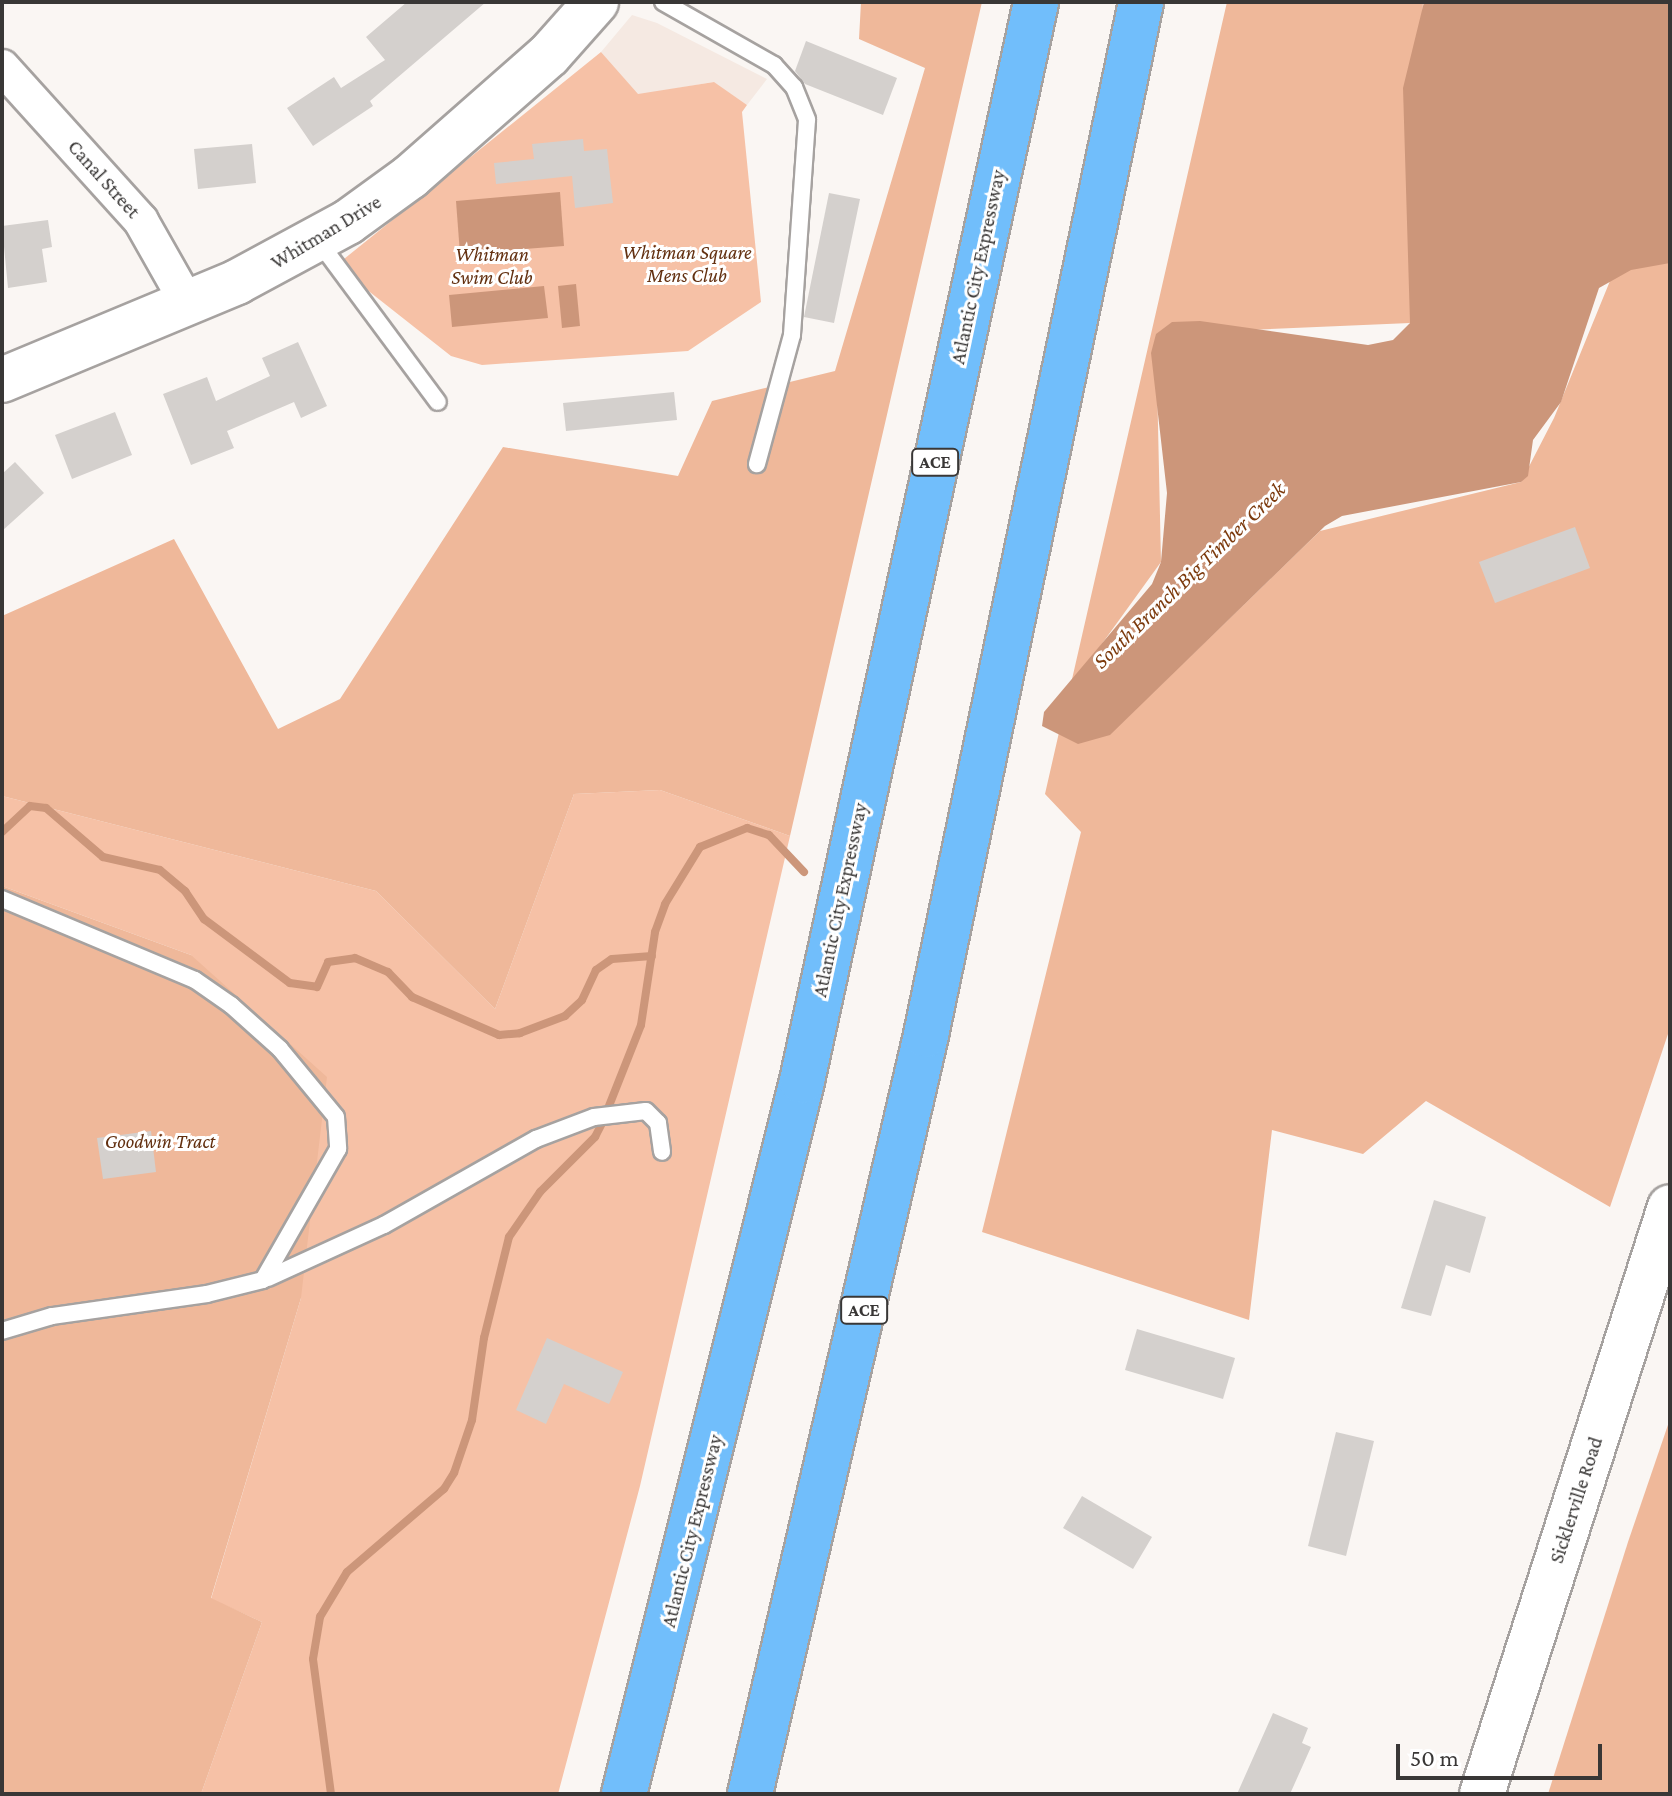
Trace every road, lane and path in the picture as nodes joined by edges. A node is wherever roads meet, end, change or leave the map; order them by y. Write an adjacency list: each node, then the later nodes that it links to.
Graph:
1 (596, 2): 6 (street, Whitman Drive)
2 (663, 2): 10 (lane)
3 (1036, 2): 16 (highway, Atlantic City Expressway / ACE)
4 (1141, 2): 17 (highway, ACE)
5 (2, 67): 7 (street, Canal Street)
6 (318, 240): 7 (street, Whitman Drive); 9 (lane)
7 (188, 304): 8 (street, Whitman Drive)
8 (2, 380)
9 (438, 402)
10 (757, 464)
11 (2, 899): 14 (lane)
12 (662, 1152): 14 (lane)
13 (1670, 1207): 18 (street, Sicklerville Road)
14 (263, 1280): 15 (lane)
15 (2, 1331)
16 (624, 1794)
17 (750, 1794)
18 (1482, 1794)

